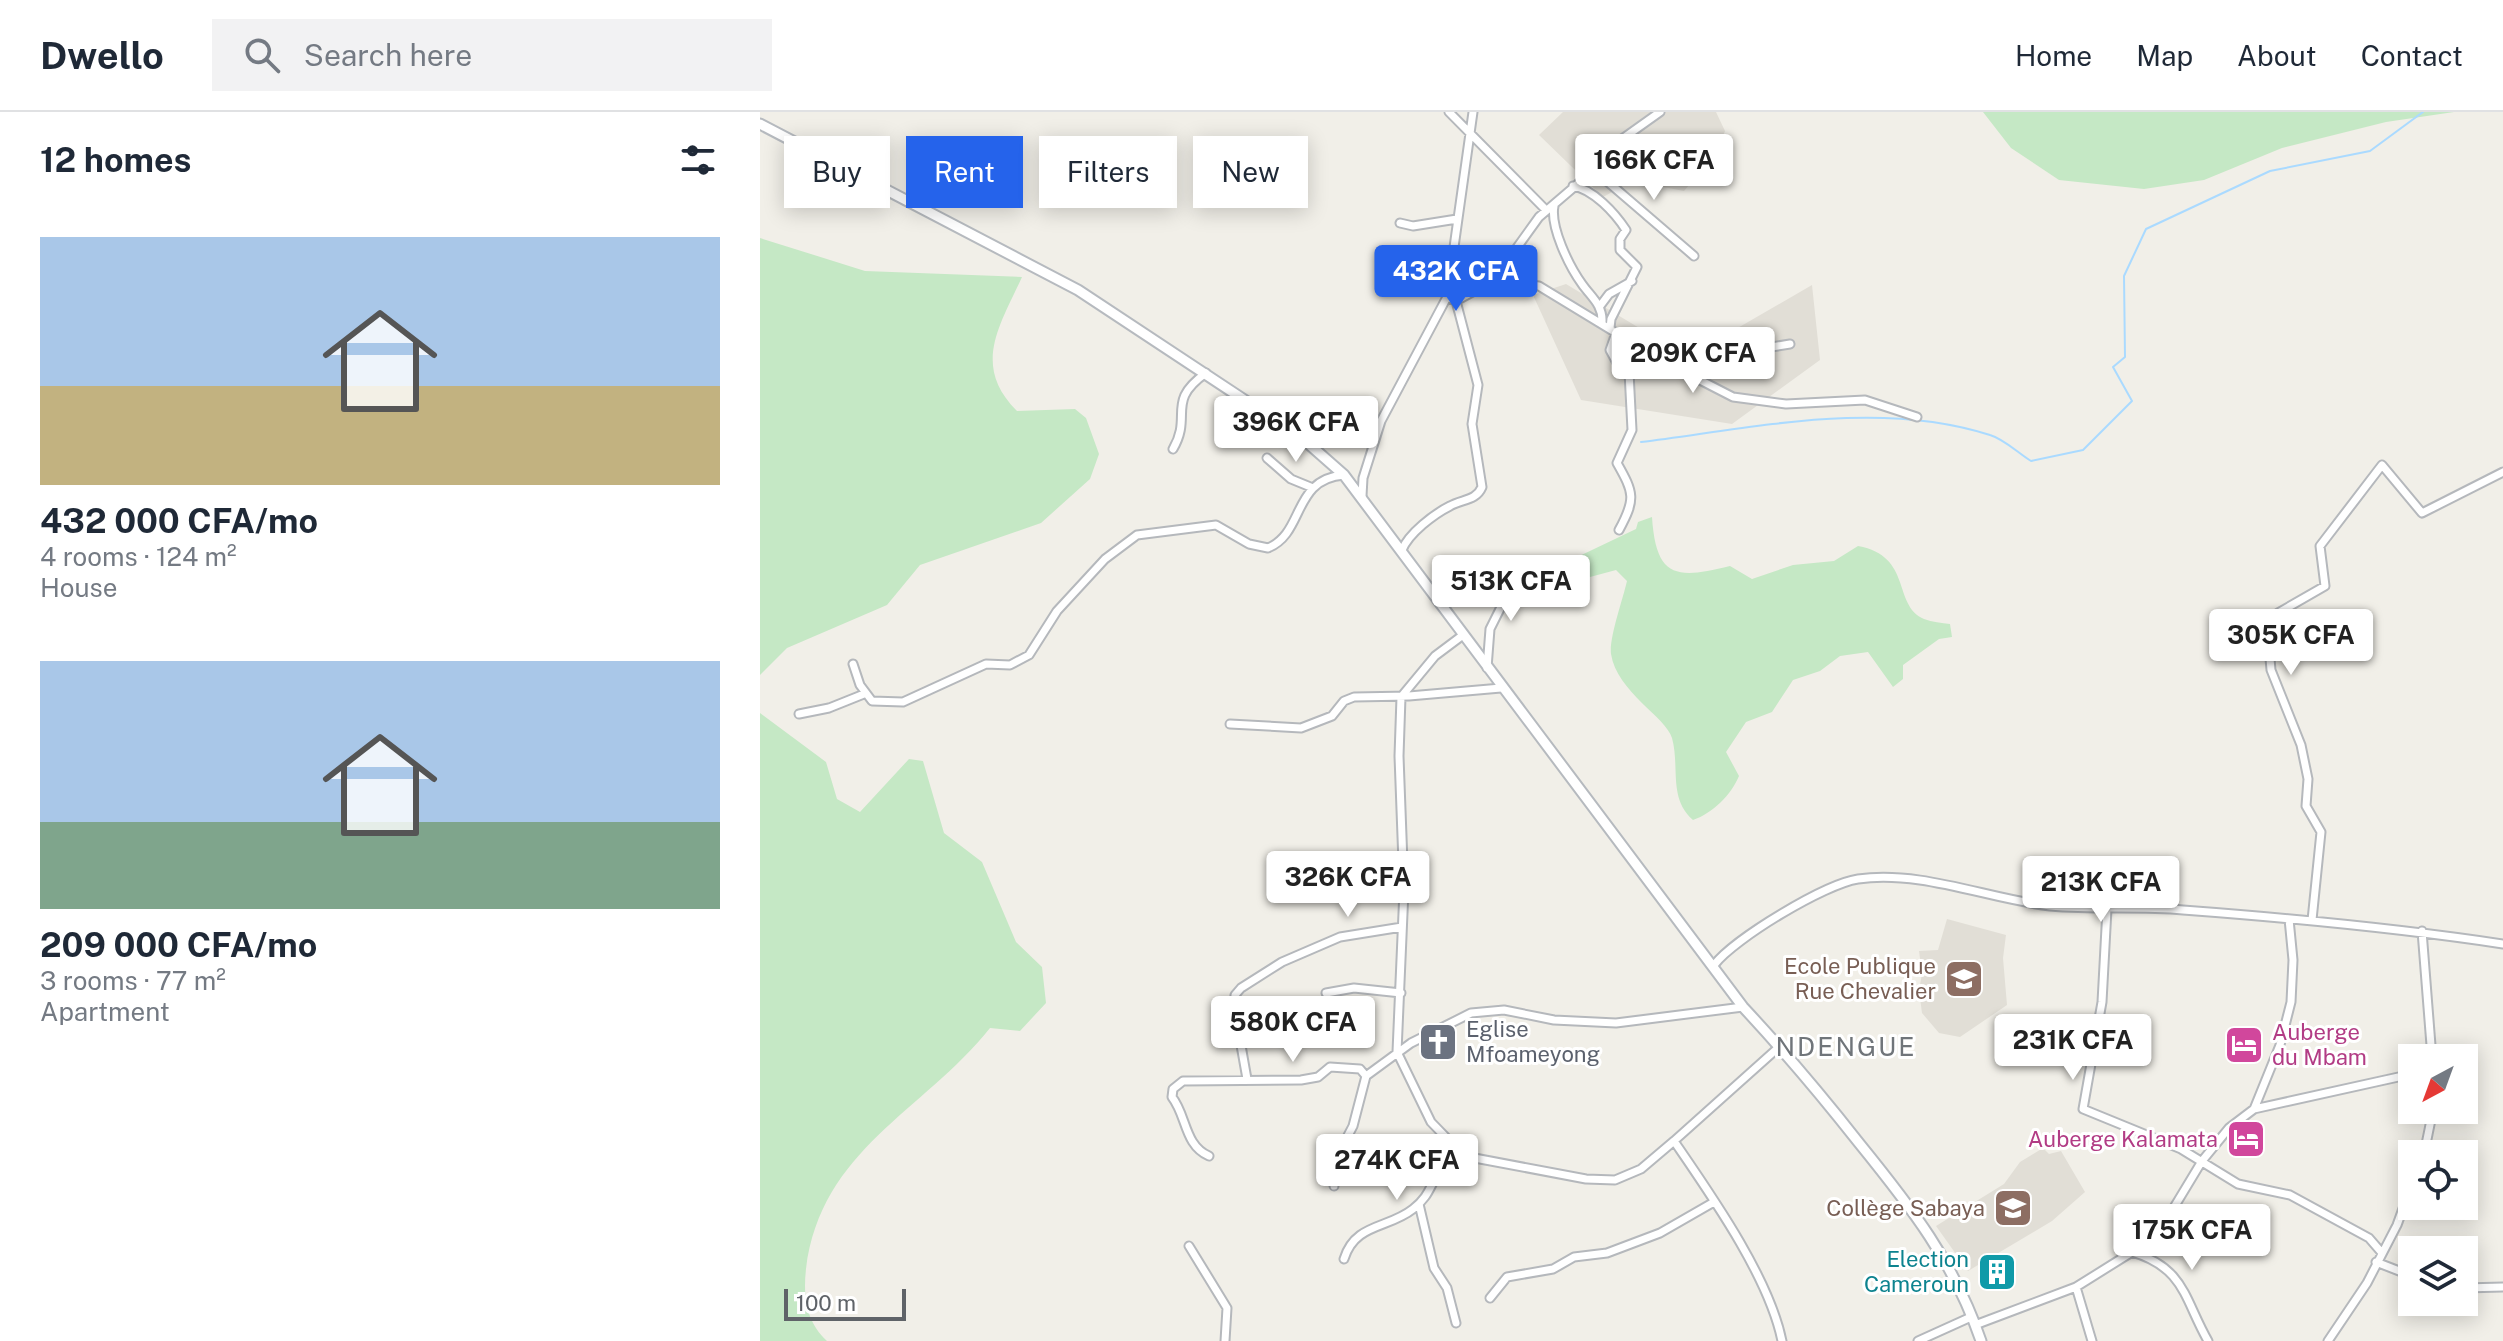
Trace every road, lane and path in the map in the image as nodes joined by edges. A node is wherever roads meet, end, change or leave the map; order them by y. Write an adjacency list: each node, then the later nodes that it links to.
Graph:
1 (1449, 112): 5 (street)
2 (1473, 112): 5 (street)
3 (1660, 112): 6 (street)
4 (760, 124): 22 (main road)
5 (1469, 132): 8 (street); 9 (street)
6 (1594, 170): 7 (street); 11 (street)
7 (1573, 186): 8 (street); 13 (street)
8 (1550, 208): 12 (street); 15 (street)
9 (1457, 219): 10 (street); 14 (street)
10 (1400, 223)
11 (1694, 256)
12 (1493, 281): 14 (street); 16 (street)
13 (1632, 281): 15 (street); 17 (street)
14 (1452, 299): 29 (street); 31 (street)
15 (1600, 306): 16 (street)
16 (1602, 322): 17 (street)
17 (1613, 330): 19 (street); 21 (street)
18 (1790, 344): 20 (street)
19 (1659, 359): 20 (street); 21 (street)
20 (1672, 363): 23 (street)
21 (1629, 372): 30 (street)
22 (1206, 373): 24 (street); 27 (main road)
23 (1917, 417)
24 (1173, 449)
25 (1267, 458): 28 (street)
26 (2503, 472): 43 (street)
27 (1344, 475): 28 (street); 29 (main road)
28 (1313, 488): 37 (street)
29 (1362, 496): 31 (main road)
30 (1619, 530)
31 (1402, 550): 33 (main road)
32 (1518, 573): 35 (street)
33 (1463, 635): 35 (main road); 38 (street)
34 (853, 664): 37 (street)
35 (1488, 670): 36 (main road)
36 (1501, 688): 38 (street); 47 (main road)
37 (864, 694): 39 (street)
38 (1401, 697): 40 (street); 44 (street)
39 (799, 714)
40 (1230, 724)
41 (2107, 909): 42 (street); 47 (street); 61 (street)
42 (2289, 919): 43 (street); 57 (street)
43 (2312, 920): 45 (street)
44 (1402, 927): 49 (street); 56 (street)
45 (2422, 931): 46 (street); 51 (street)
46 (2503, 944)
47 (1714, 965): 50 (main road)
48 (1326, 993): 49 (street)
49 (1401, 993): 53 (street)
50 (1743, 1007): 52 (main road); 53 (street)
51 (2431, 1044)
52 (1780, 1046): 58 (street); 76 (main road)
53 (1397, 1052): 54 (street); 60 (street)
54 (1366, 1076): 56 (street); 62 (street)
55 (2398, 1077): 57 (street)
56 (1247, 1079): 59 (street)
57 (2254, 1109): 61 (street)
58 (1674, 1141): 60 (street); 63 (street)
59 (1209, 1156)
60 (1464, 1156): 64 (street)
61 (2202, 1161): 67 (street); 68 (street)
62 (1334, 1186)
63 (1714, 1202): 75 (street); 79 (street)
64 (1419, 1204): 69 (street); 77 (street)
65 (2398, 1216): 68 (street)
66 (1189, 1246): 78 (street)
67 (2132, 1252): 72 (street); 83 (street)
68 (2382, 1253): 70 (street)
69 (1344, 1259)
70 (2376, 1262): 71 (street); 84 (street)
71 (2398, 1271)
72 (2076, 1287): 76 (street); 82 (street)
73 (2503, 1287): 74 (street)
74 (2478, 1288)
75 (1490, 1298)
76 (1973, 1321): 80 (street); 81 (main road)
77 (1456, 1323)
78 (1225, 1341)
79 (1782, 1341)
80 (1918, 1341)
81 (1981, 1341)
82 (2092, 1341)
83 (2208, 1341)
84 (2328, 1341)

